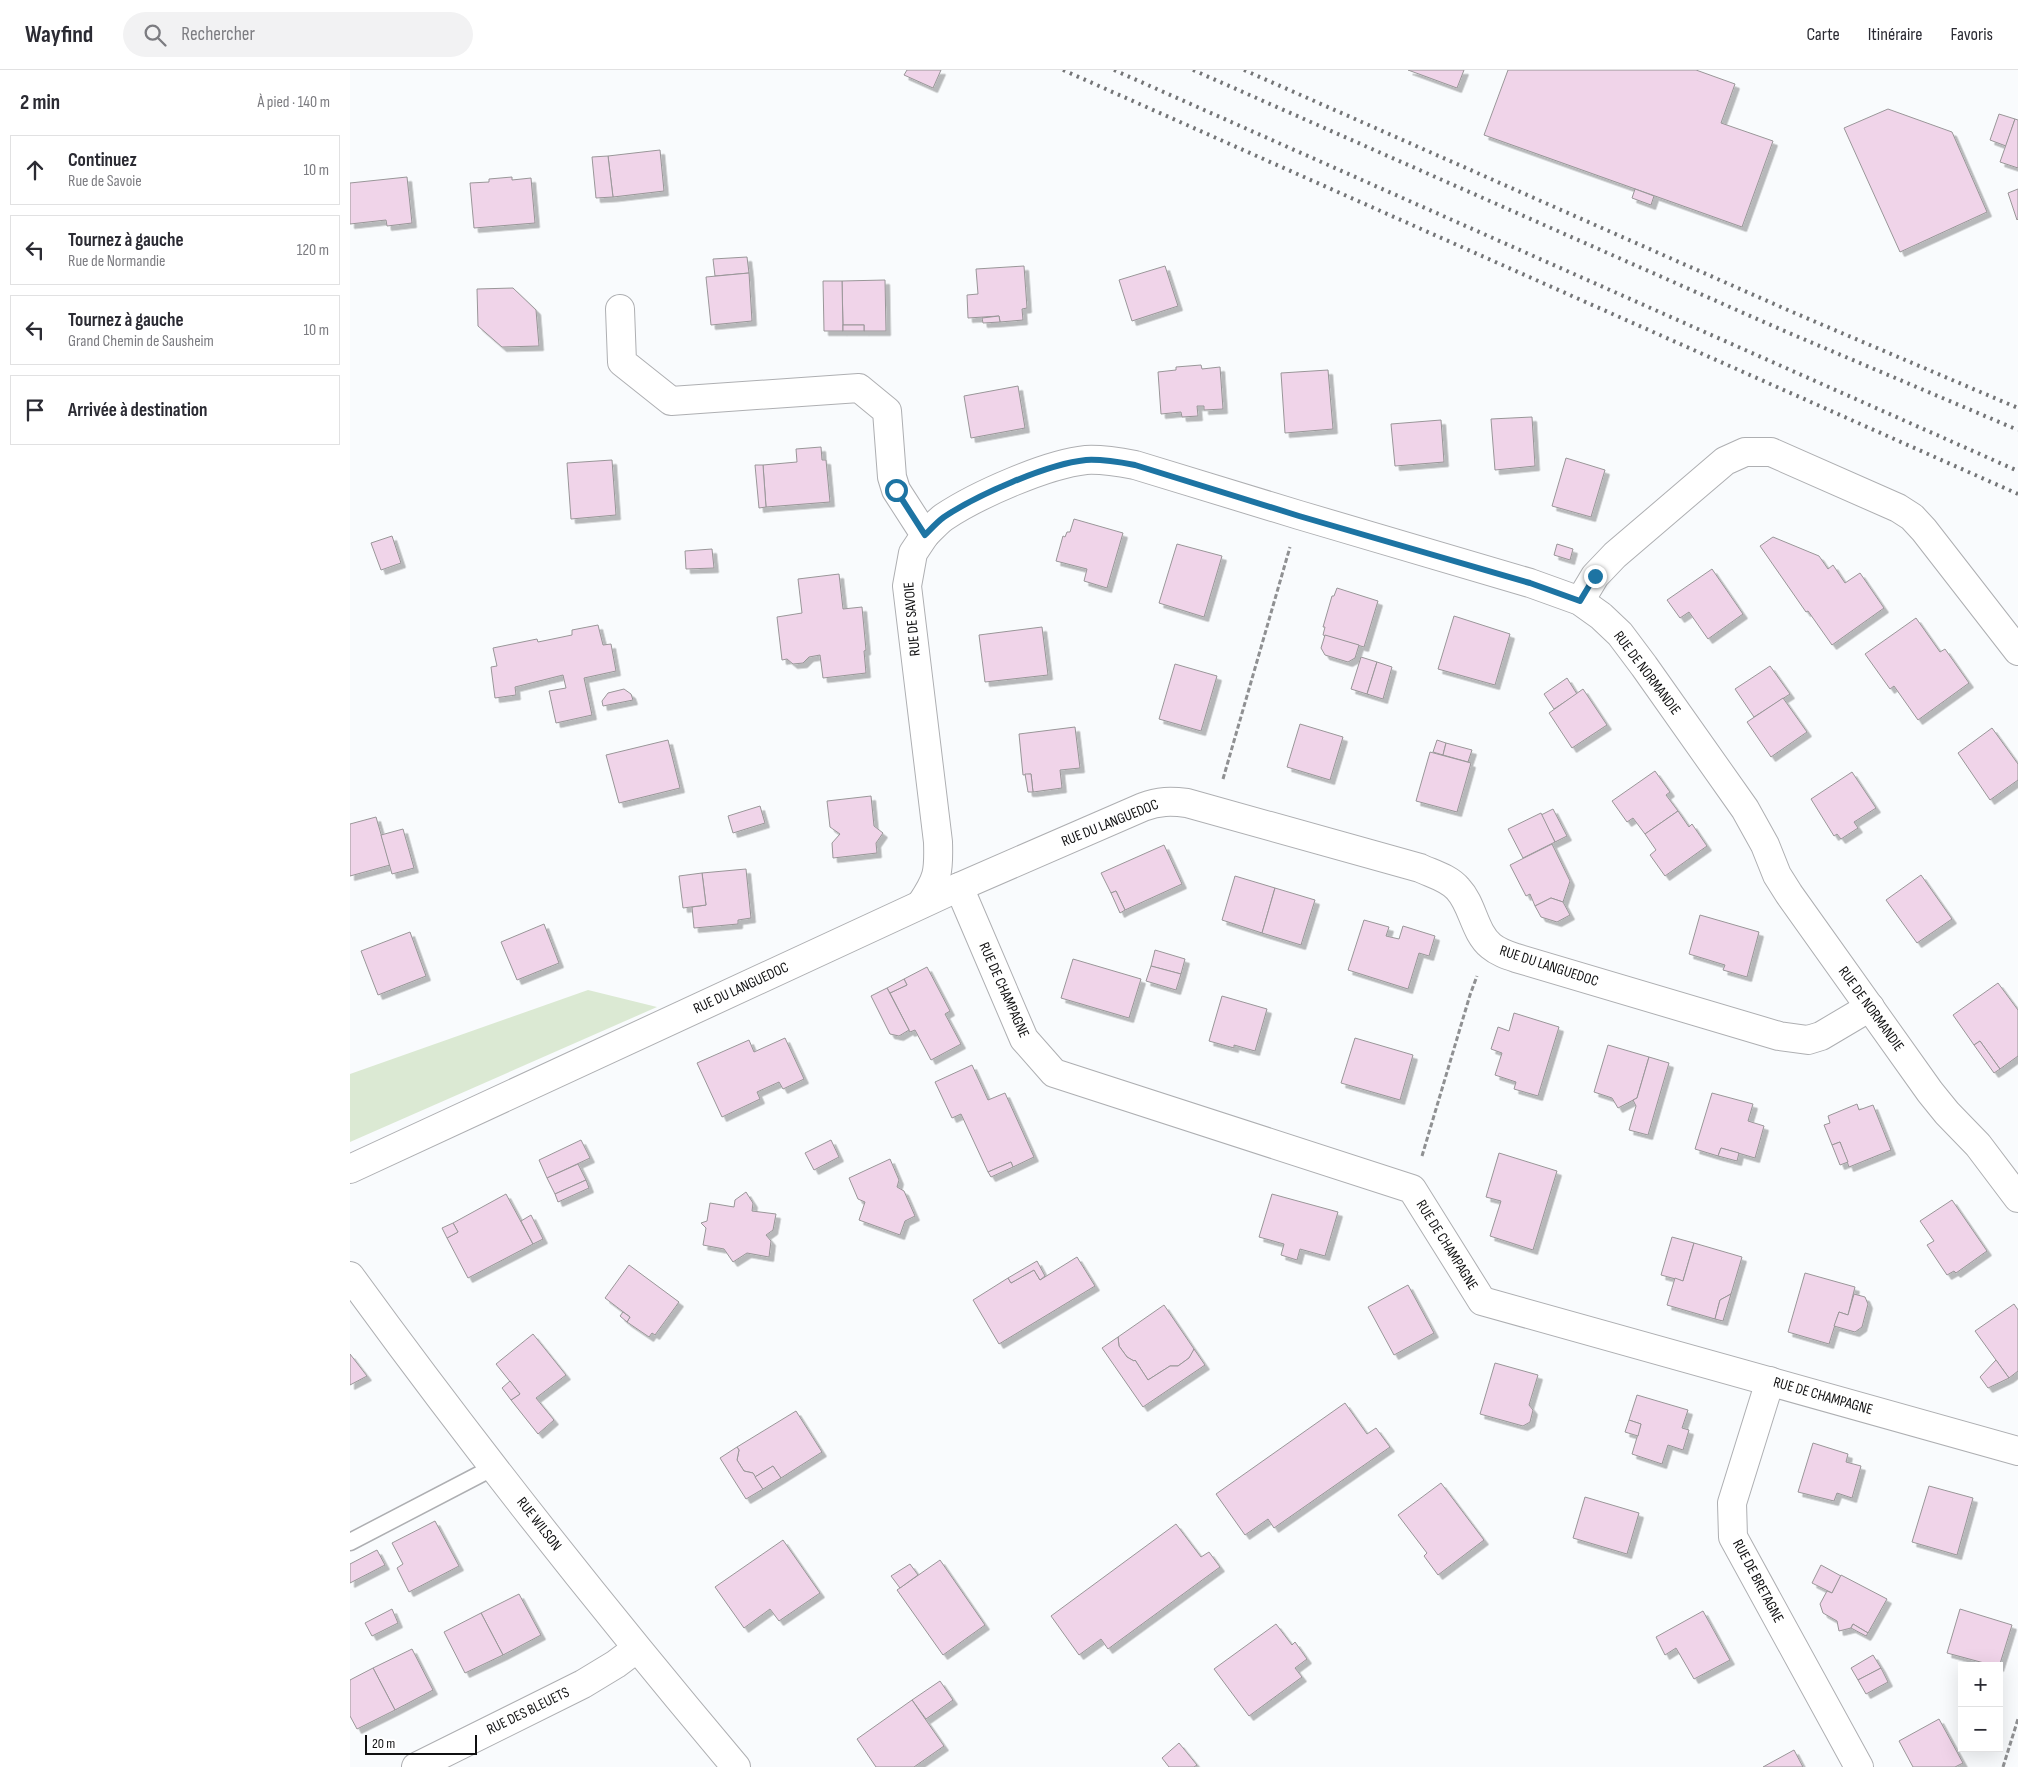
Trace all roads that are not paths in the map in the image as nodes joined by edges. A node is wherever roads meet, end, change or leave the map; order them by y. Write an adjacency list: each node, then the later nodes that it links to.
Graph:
1 (620, 310): 2 (street)
2 (925, 535): 3 (street, RUE DE NORMANDIE); 6 (street, RUE DE SAVOIE)
3 (1580, 601): 4 (street); 7 (street, RUE DE NORMANDIE)
4 (2018, 651)
5 (959, 887): 6 (street, RUE DU LANGUEDOC); 7 (street, RUE DU LANGUEDOC); 11 (street, RUE DE CHAMPAGNE)
6 (921, 904): 8 (street, RUE DU LANGUEDOC)
7 (1870, 1007): 9 (street, RUE DE NORMANDIE)
8 (350, 1169)
9 (2018, 1198)
10 (350, 1276): 13 (street, RUE WILSON)
11 (1770, 1381): 12 (street, RUE DE CHAMPAGNE); 18 (street, RUE DE BRETAGNE)
12 (2018, 1451)
13 (494, 1467): 14 (lane); 15 (street, RUE WILSON)
14 (350, 1542)
15 (636, 1649): 16 (street, RUE DES BLEUETS); 17 (street, RUE WILSON)
16 (416, 1767)
17 (736, 1767)
18 (1859, 1767)

